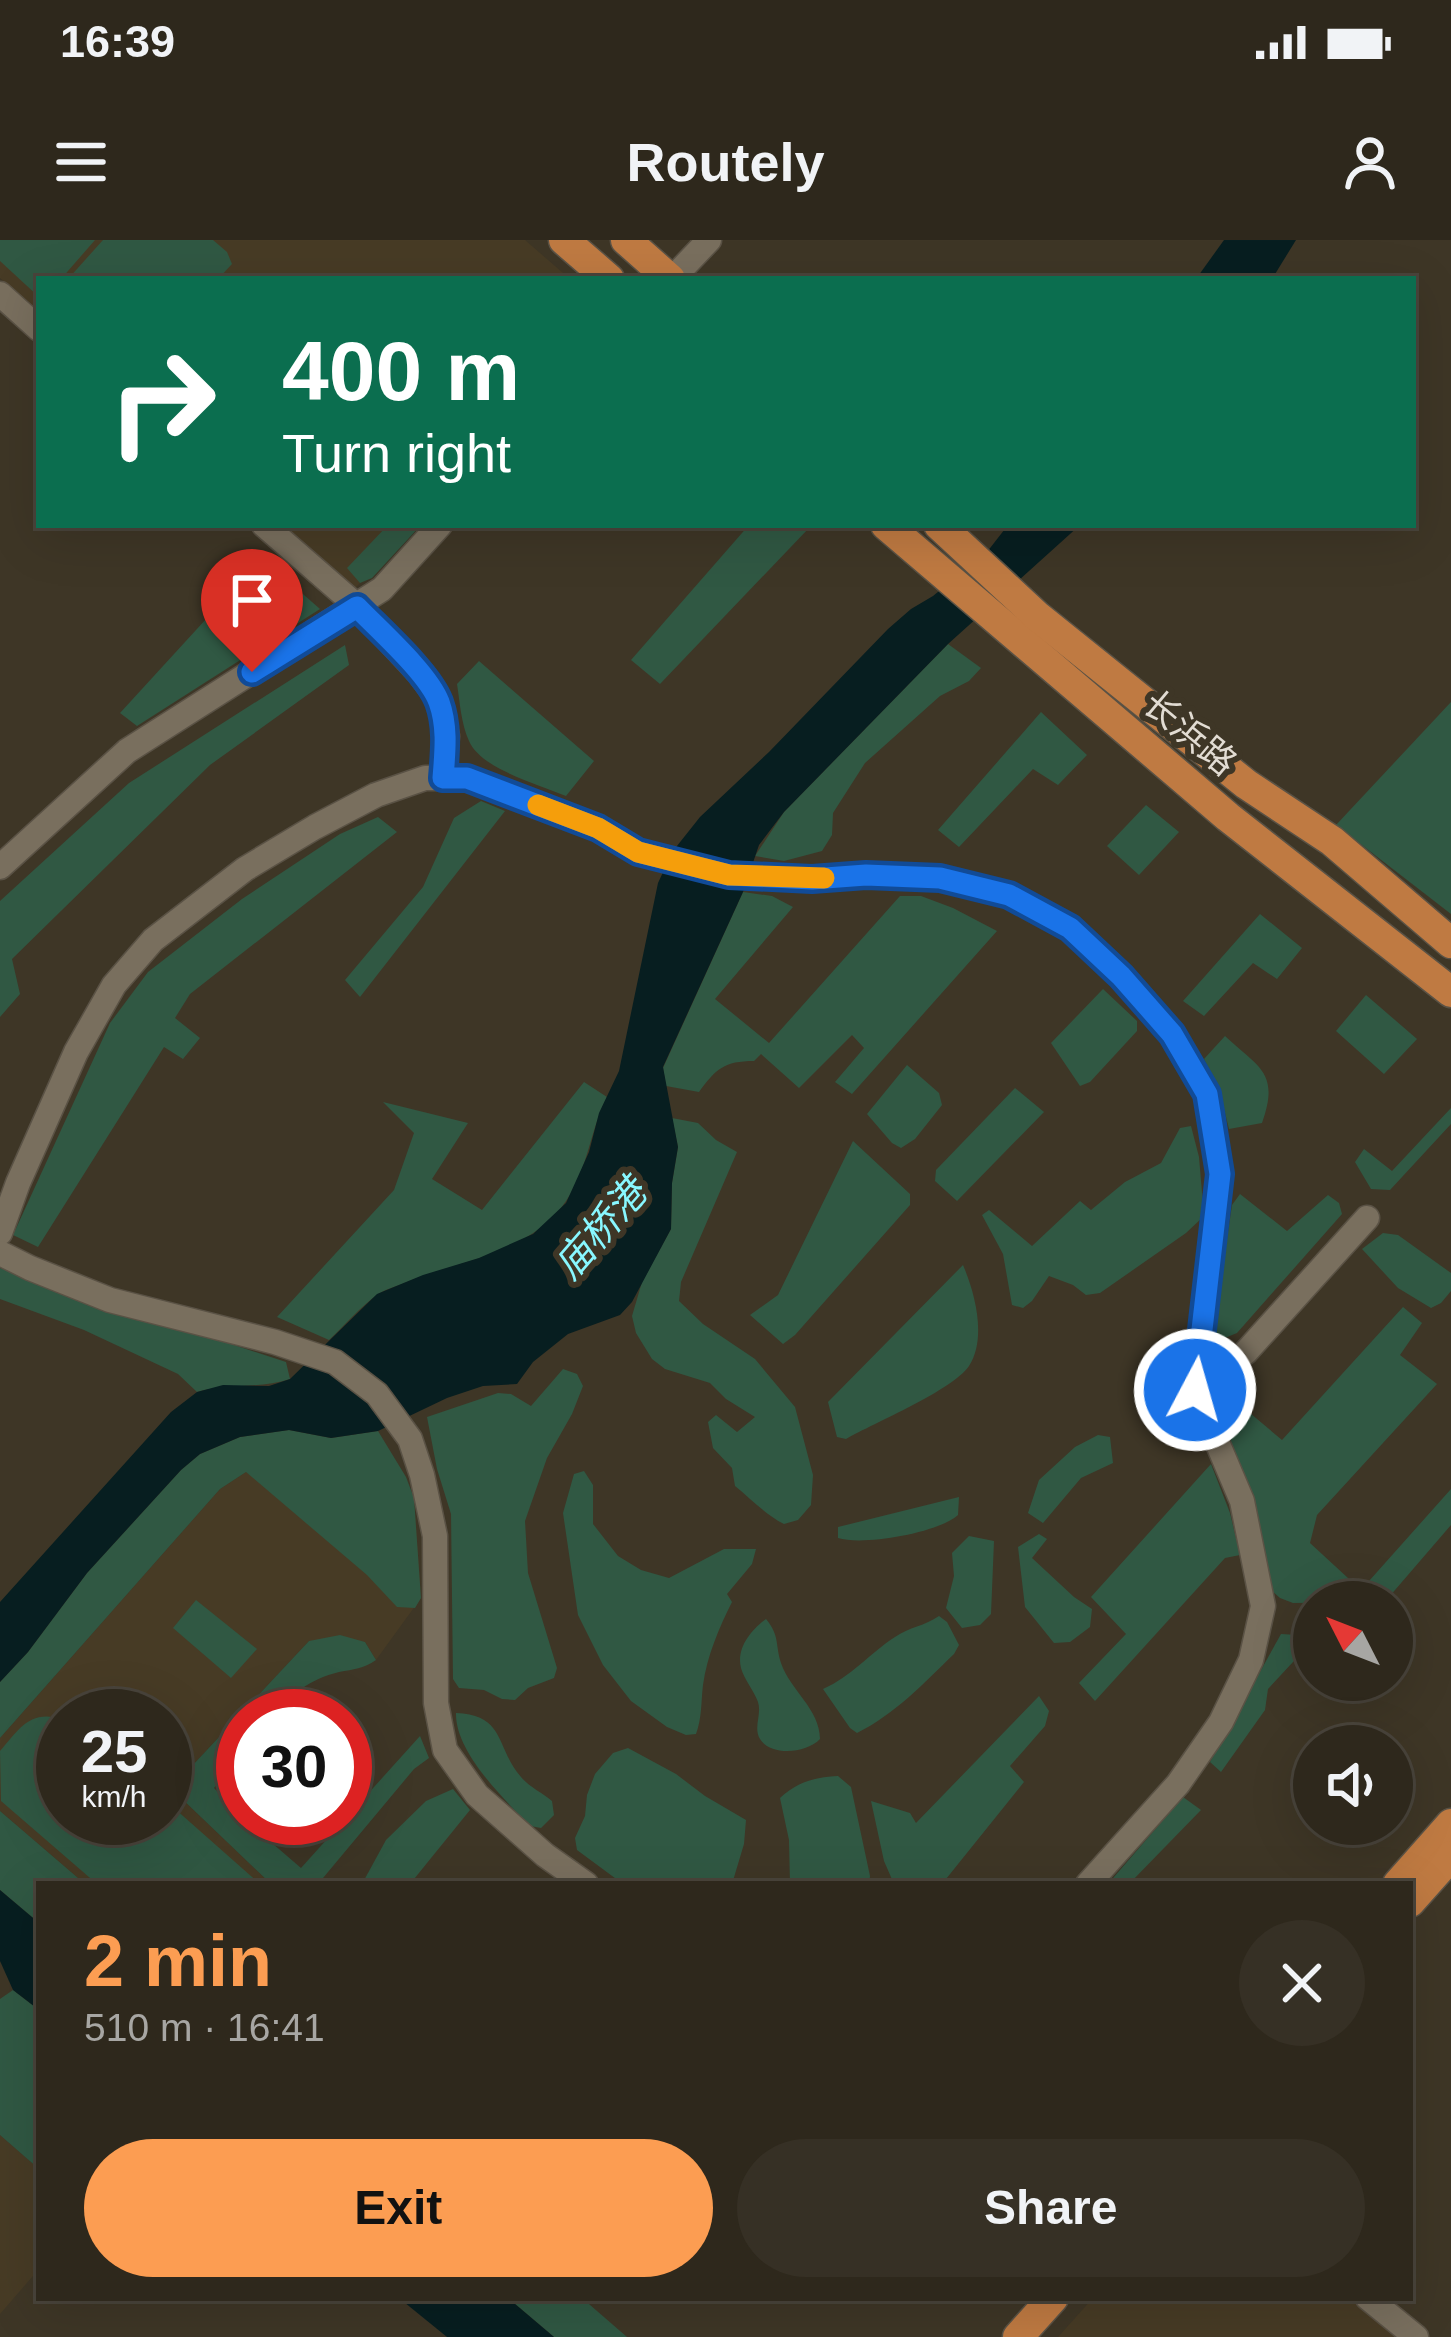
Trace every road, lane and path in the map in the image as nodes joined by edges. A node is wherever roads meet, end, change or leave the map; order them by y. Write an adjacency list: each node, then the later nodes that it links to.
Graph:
1 (564, 240): 4 (main road)
2 (626, 240): 5 (main road)
3 (709, 240): 6 (street)
4 (606, 276)
5 (668, 276)
6 (674, 276)
7 (0, 294): 8 (street)
8 (36, 325)
9 (267, 528): 13 (street)
10 (437, 528): 13 (street)
11 (889, 528): 14 (main road, 长浜路)
12 (945, 531): 14 (main road, 长浜路)
13 (357, 607): 15 (street); 16 (street)
14 (1028, 628): 17 (main road, 长浜路); 18 (main road, 长浜路)
15 (443, 778): 20 (street); 22 (street)
16 (0, 867)
17 (1451, 944)
18 (1451, 992)
19 (1367, 1218): 22 (street)
20 (0, 1233)
21 (0, 1253): 25 (street)
22 (1197, 1372): 26 (street)
23 (1451, 1824): 27 (main road)
24 (1451, 1856): 28 (main road)
25 (582, 1881)
26 (1091, 1881)
27 (1401, 1881)
28 (1413, 1899)
29 (1025, 2301): 32 (main road)
30 (1050, 2301): 33 (main road)
31 (1372, 2301): 34 (street)
32 (994, 2337)
33 (1018, 2337)
34 (1416, 2337)

